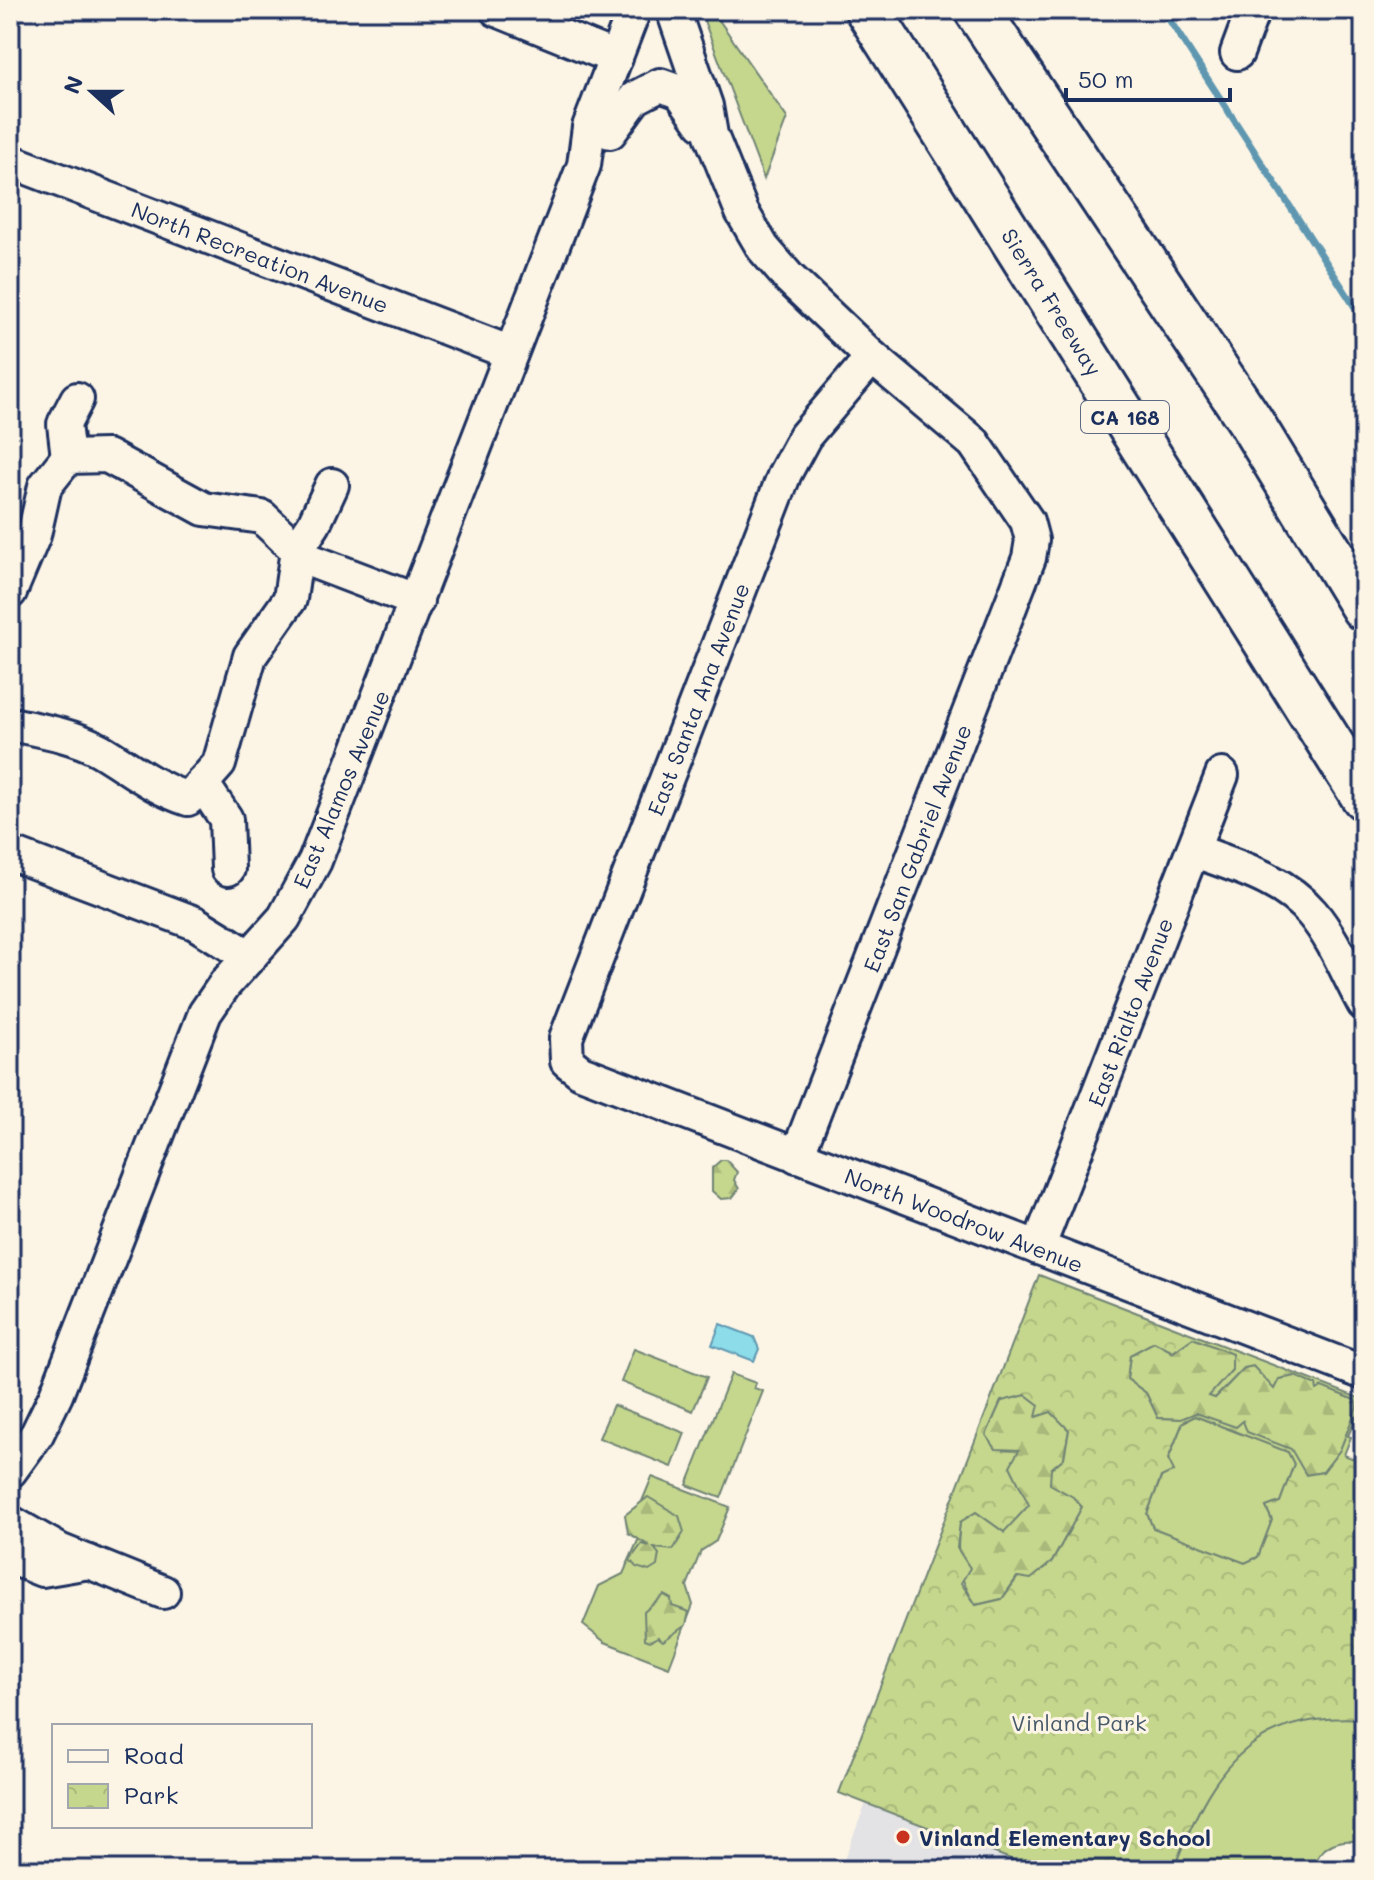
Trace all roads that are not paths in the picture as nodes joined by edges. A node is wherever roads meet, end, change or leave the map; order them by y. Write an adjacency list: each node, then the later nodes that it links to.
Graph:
1 (497, 10): 10 (street)
2 (634, 10): 10 (street)
3 (659, 10): 11 (street)
4 (673, 10): 12 (street)
5 (839, 10): 8 (highway)
6 (977, 10): 22 (highway)
7 (1253, 10): 9 (street)
8 (876, 24): 27 (highway, Sierra Freeway / CA 168)
9 (1237, 53)
10 (616, 58): 14 (street)
11 (610, 132): 12 (street); 14 (street)
12 (711, 135): 16 (street)
13 (10, 161): 15 (street, North Recreation Avenue)
14 (584, 165): 15 (street, East Alamos Avenue)
15 (511, 353): 23 (street, East Alamos Avenue)
16 (872, 357): 33 (street, East Santa Ana Avenue); 34 (street, East San Gabriel Avenue)
17 (77, 399): 18 (street)
18 (68, 457): 20 (street); 21 (street)
19 (332, 485): 20 (street)
20 (295, 562): 23 (street); 26 (street)
21 (10, 592)
22 (1364, 608)
23 (413, 610): 31 (street, East Alamos Avenue)
24 (10, 724): 26 (street)
25 (1222, 775): 28 (street, East Rialto Avenue)
26 (202, 783): 30 (street)
27 (1364, 797)
28 (1193, 850): 32 (street); 35 (street, East Rialto Avenue)
29 (10, 853): 31 (street)
30 (228, 869)
31 (250, 957): 37 (street, East Alamos Avenue)
32 (1364, 1004)
33 (567, 1061): 34 (street, North Woodrow Avenue)
34 (797, 1156): 35 (street, North Woodrow Avenue)
35 (1038, 1248): 36 (street, North Woodrow Avenue)
36 (1364, 1373)
37 (10, 1471)
38 (10, 1522): 40 (street)
39 (10, 1557): 40 (street)
40 (89, 1562): 41 (street)
41 (163, 1592)

